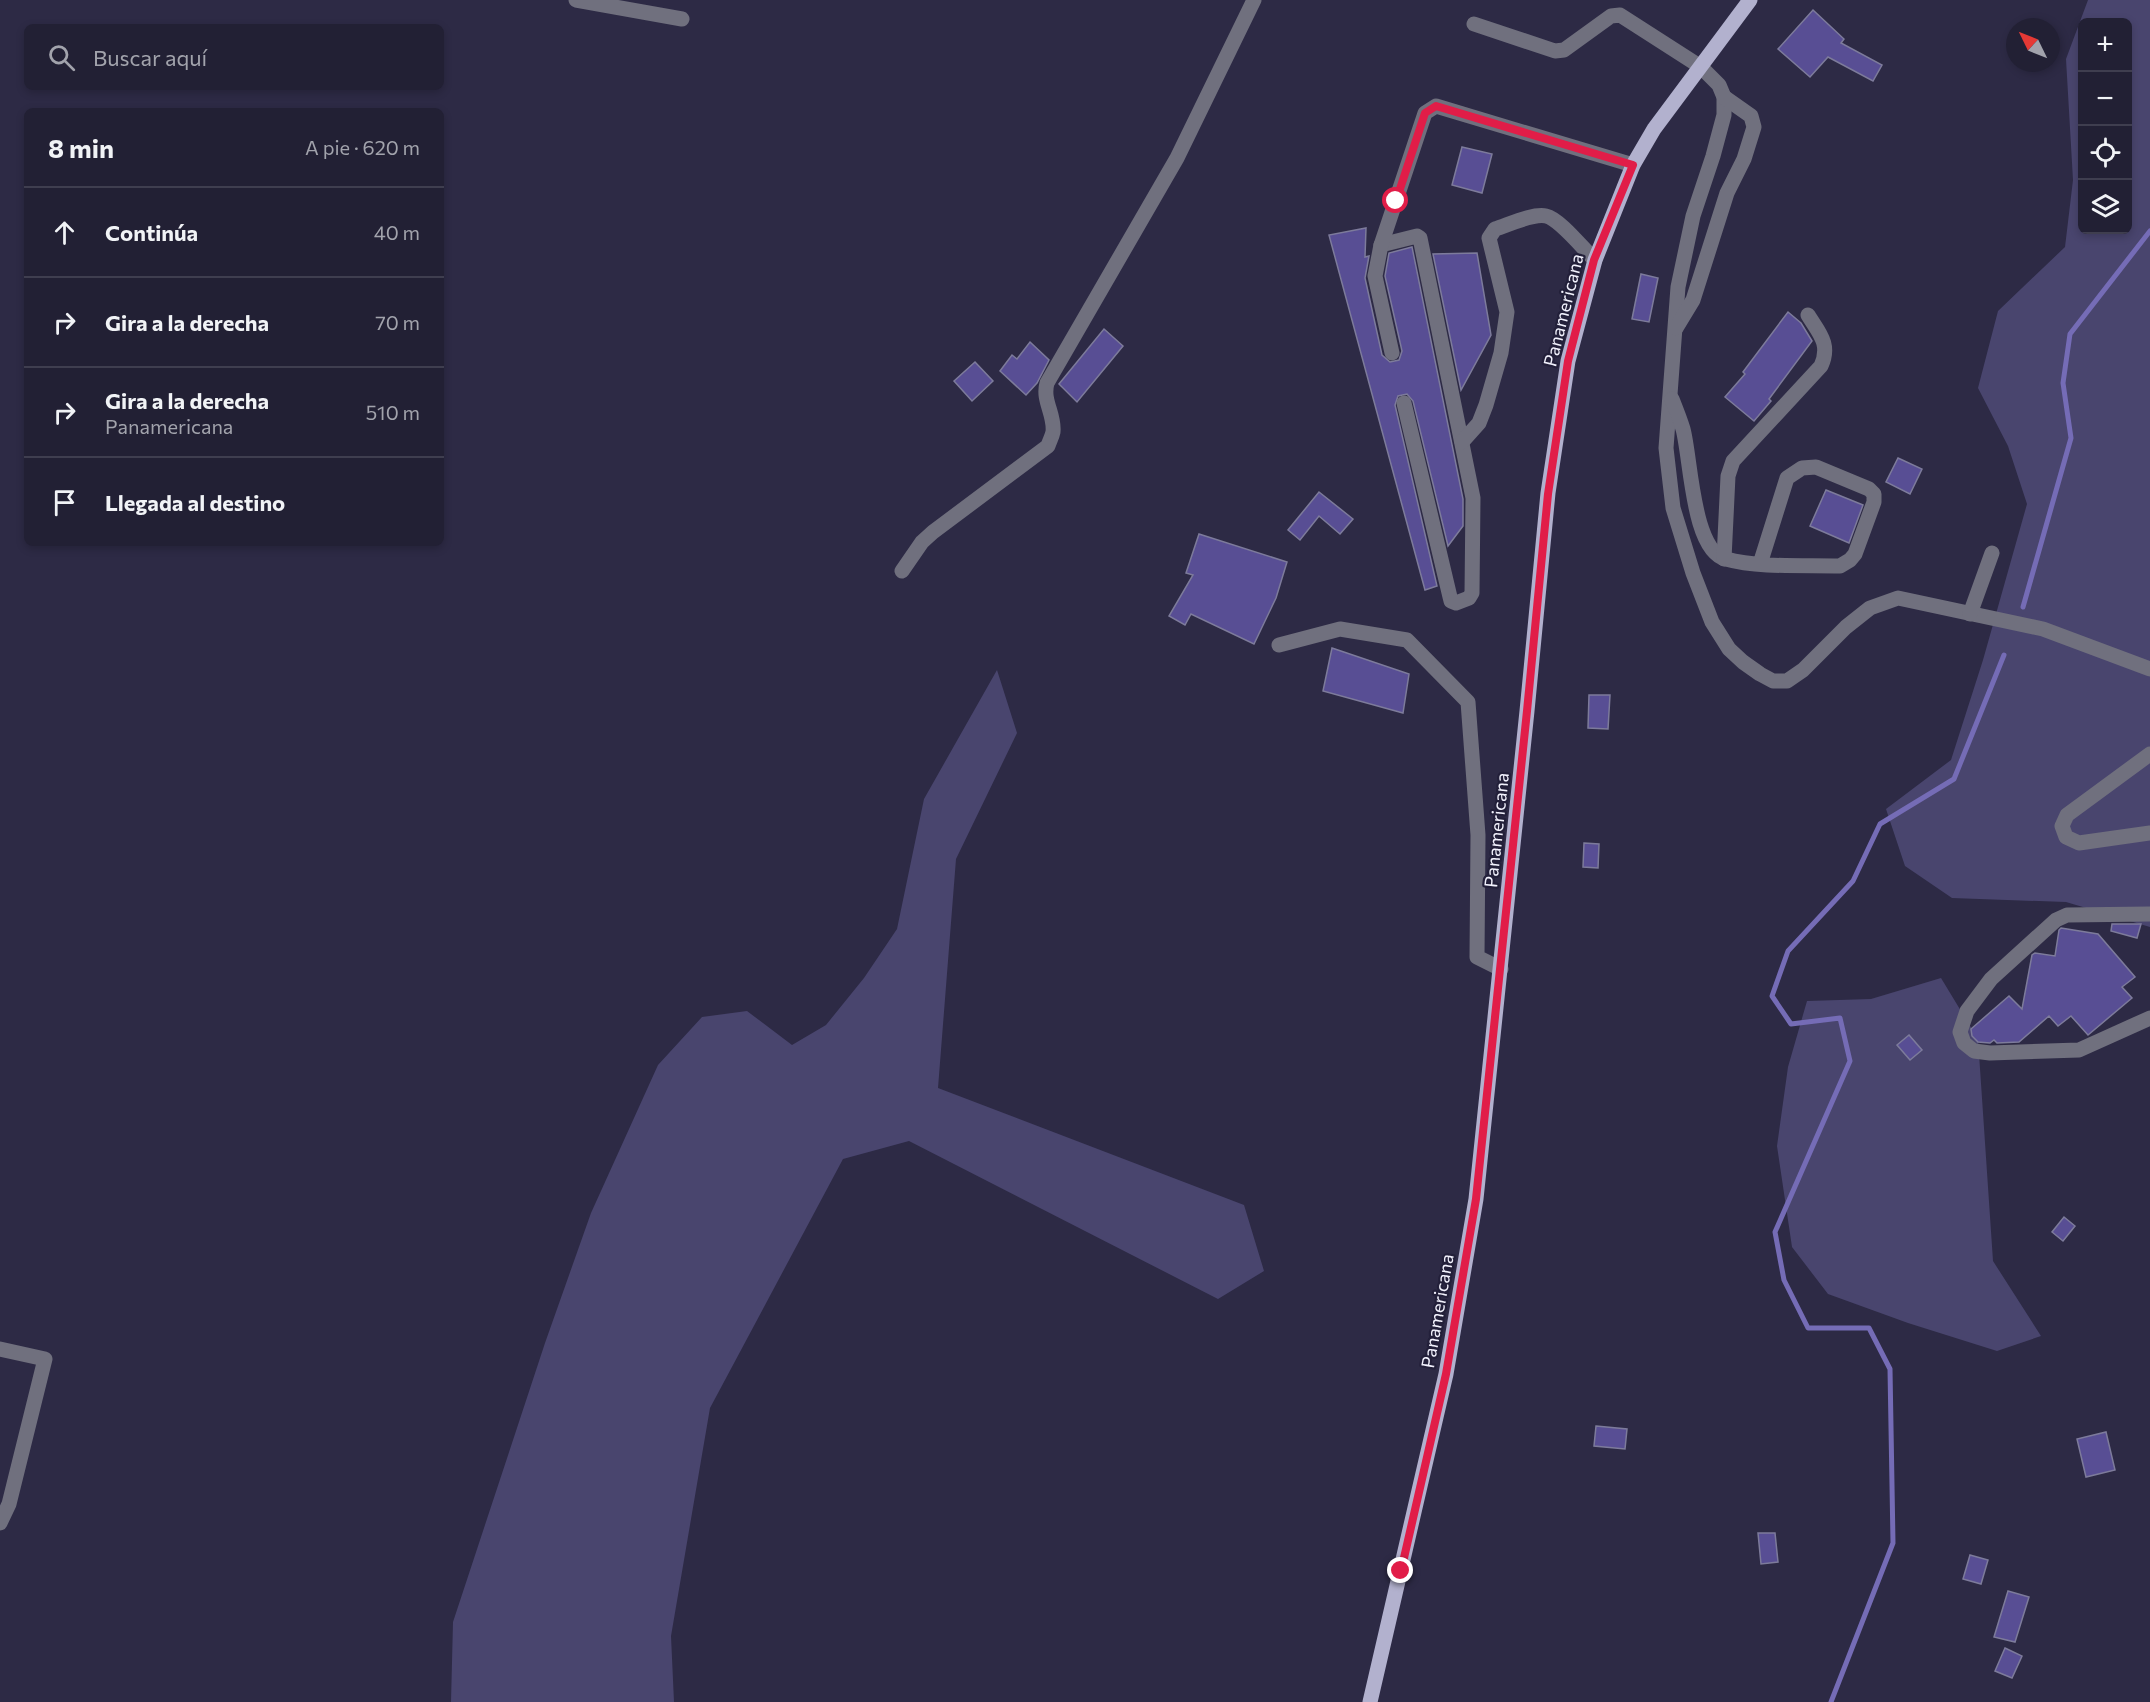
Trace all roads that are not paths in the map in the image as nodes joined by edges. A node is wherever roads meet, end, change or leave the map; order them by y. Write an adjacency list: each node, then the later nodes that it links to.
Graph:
1 (576, 0): 4 (street)
2 (1254, 0): 20 (street)
3 (1750, 0): 6 (main road, Panamericana)
4 (681, 19)
5 (1474, 24): 6 (street)
6 (1701, 67): 7 (street); 8 (main road, Panamericana)
7 (1724, 98): 12 (street); 12 (street)
8 (1633, 165): 9 (street); 10 (main road, Panamericana)
9 (1381, 245): 13 (street); 16 (street)
10 (1594, 260): 16 (street); 27 (main road, Panamericana)
11 (1808, 315): 18 (street)
12 (1675, 329): 14 (street)
13 (1392, 353)
14 (1670, 393): 18 (street); 21 (street)
15 (1404, 402): 16 (street)
16 (1462, 442)
17 (1992, 553): 21 (street)
18 (1724, 559): 19 (street)
19 (1760, 564): 19 (street)
20 (902, 571)
21 (1970, 614): 23 (street)
22 (1279, 645): 27 (street)
23 (2150, 669)
24 (2150, 754): 25 (street)
25 (2150, 833)
26 (2150, 915): 28 (street)
27 (1501, 969): 32 (main road, Panamericana)
28 (2150, 1018)
29 (0, 1349): 30 (street)
30 (4, 1503): 31 (street)
31 (0, 1523)
32 (1370, 1702)

